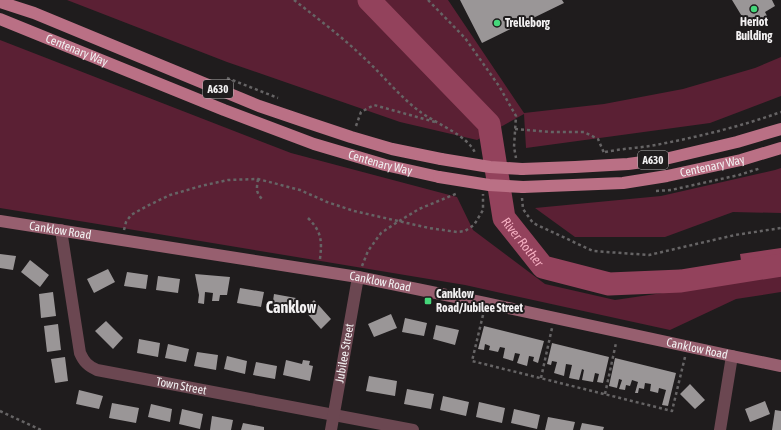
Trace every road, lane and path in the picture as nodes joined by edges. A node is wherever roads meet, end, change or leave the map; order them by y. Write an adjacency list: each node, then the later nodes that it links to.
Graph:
1 (428, 0): 9 (path)
2 (0, 2): 12 (main road, Centenary Way / A630, bridge)
3 (0, 19): 14 (main road, Centenary Way / A630, bridge)
4 (225, 77): 5 (path)
5 (281, 99)
6 (781, 112): 9 (path)
7 (440, 123): 8 (path)
8 (361, 127)
9 (515, 129): 12 (path)
10 (781, 129): 12 (main road, Centenary Way / A630)
11 (781, 148): 14 (main road, Centenary Way / A630)
12 (519, 166)
13 (258, 179): 16 (path)
14 (522, 190): 19 (path)
15 (462, 192): 22 (path)
16 (262, 199)
17 (308, 218): 21 (path)
18 (0, 221): 20 (street, Canklow Road)
19 (781, 228)
20 (61, 230): 21 (street, Canklow Road); 32 (street, Town Street)
21 (318, 271): 22 (street, Canklow Road)
22 (358, 277): 23 (street, Canklow Road); 32 (street, Jubilee Street)
23 (485, 303): 24 (street, Canklow Road); 29 (path)
24 (554, 318): 25 (street, Canklow Road); 29 (path)
25 (618, 332): 26 (street, Canklow Road); 30 (path)
26 (688, 347): 27 (street, Canklow Road); 30 (path)
27 (732, 356): 28 (street, Canklow Road); 36 (street)
28 (781, 366)
29 (540, 378): 30 (path)
30 (605, 394)
31 (0, 411): 33 (path)
32 (334, 416): 34 (street, Jubilee Street); 35 (street, Town Street)
33 (41, 430)
34 (332, 430)
35 (413, 430)
36 (720, 430)

